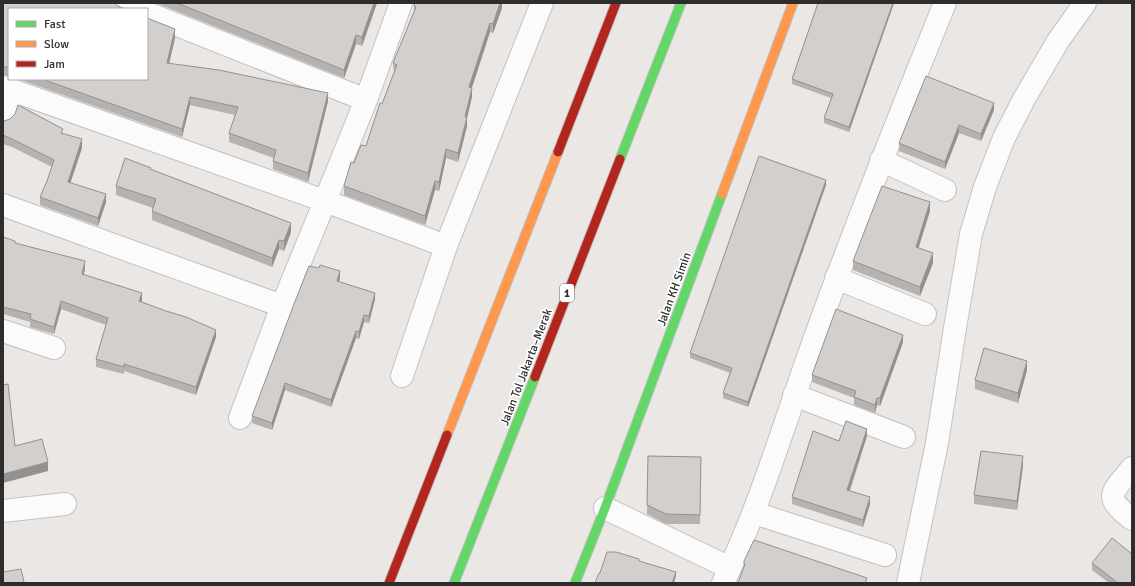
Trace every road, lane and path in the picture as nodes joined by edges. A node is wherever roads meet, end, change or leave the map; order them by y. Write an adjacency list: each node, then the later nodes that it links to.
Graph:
1 (123, 3): 9 (street)
2 (401, 3): 12 (street)
3 (542, 3): 18 (street)
4 (616, 3): 36 (main road)
5 (681, 3): 37 (main road, Jalan Tol Jakarta–Merak / 1)
6 (792, 3): 30 (main road, Jalan KH Simin)
7 (945, 3): 14 (street)
8 (1085, 3): 39 (street)
9 (136, 8)
10 (148, 13): 12 (street)
11 (8, 89): 13 (street); 16 (street)
12 (366, 100): 16 (street)
13 (3, 117)
14 (882, 160): 15 (street); 19 (street)
15 (945, 190)
16 (325, 201): 18 (street); 20 (street)
17 (3, 205): 20 (street)
18 (446, 246): 24 (street)
19 (836, 278): 21 (street); 25 (street)
20 (282, 306): 26 (street)
21 (924, 314)
22 (3, 331): 23 (street)
23 (54, 348)
24 (402, 376)
25 (794, 395): 27 (street); 32 (street)
26 (240, 418)
27 (904, 437)
28 (1132, 468): 33 (street)
29 (65, 504): 31 (street)
30 (605, 508): 35 (street); 38 (main road, Jalan KH Simin)
31 (3, 511)
32 (754, 513): 34 (street); 35 (street)
33 (1132, 519)
34 (885, 555)
35 (726, 575)
36 (389, 583)
37 (454, 583)
38 (575, 583)
39 (908, 583)

